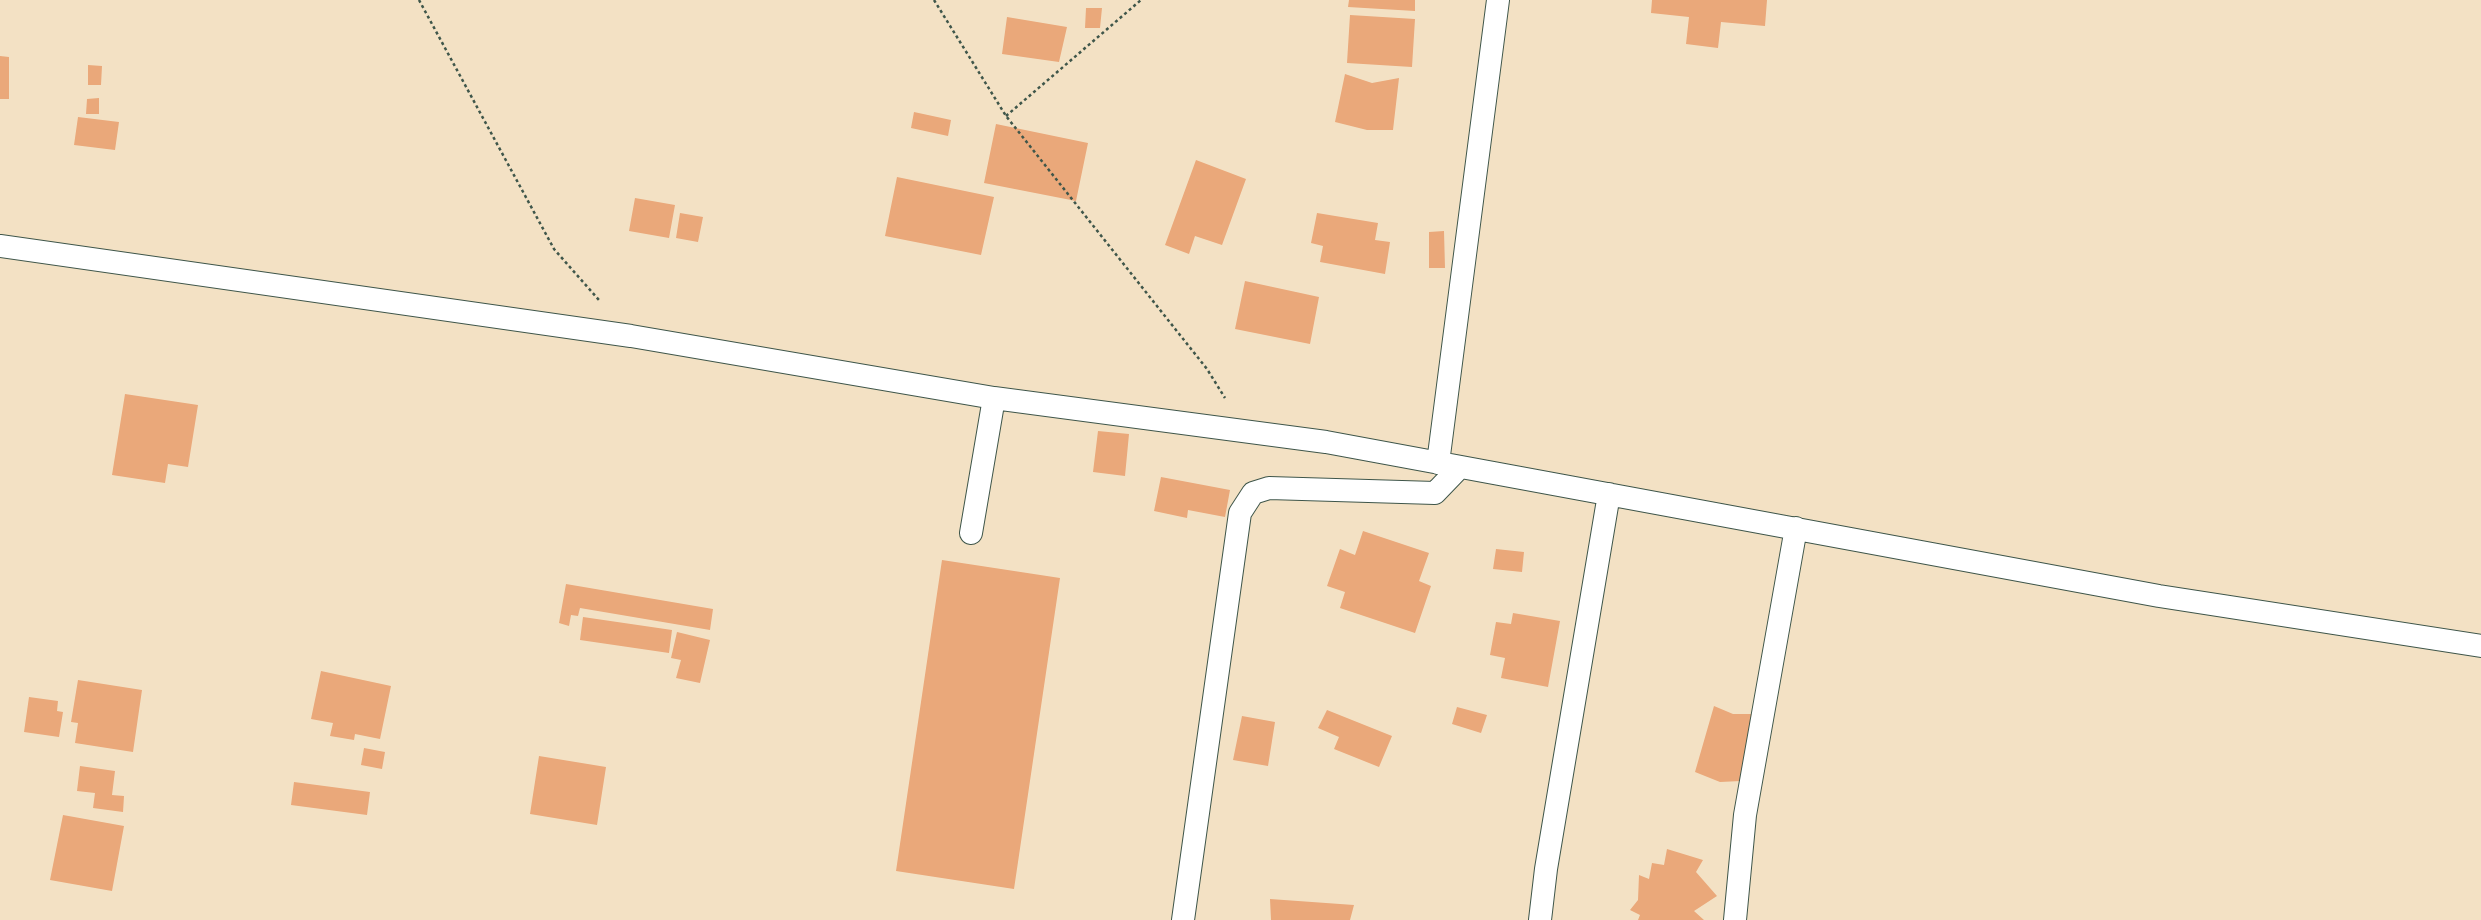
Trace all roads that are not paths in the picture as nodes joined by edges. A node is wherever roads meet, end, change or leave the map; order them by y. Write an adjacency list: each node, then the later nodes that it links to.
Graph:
1 (1498, 0): 4 (street)
2 (0, 246): 3 (street)
3 (994, 398): 4 (street); 8 (street)
4 (1438, 463): 5 (street)
5 (1460, 467): 6 (street); 10 (street)
6 (1609, 494): 7 (street); 11 (street)
7 (1796, 528): 9 (street); 12 (street)
8 (971, 533)
9 (2481, 646)
10 (1183, 920)
11 (1540, 920)
12 (1735, 920)

